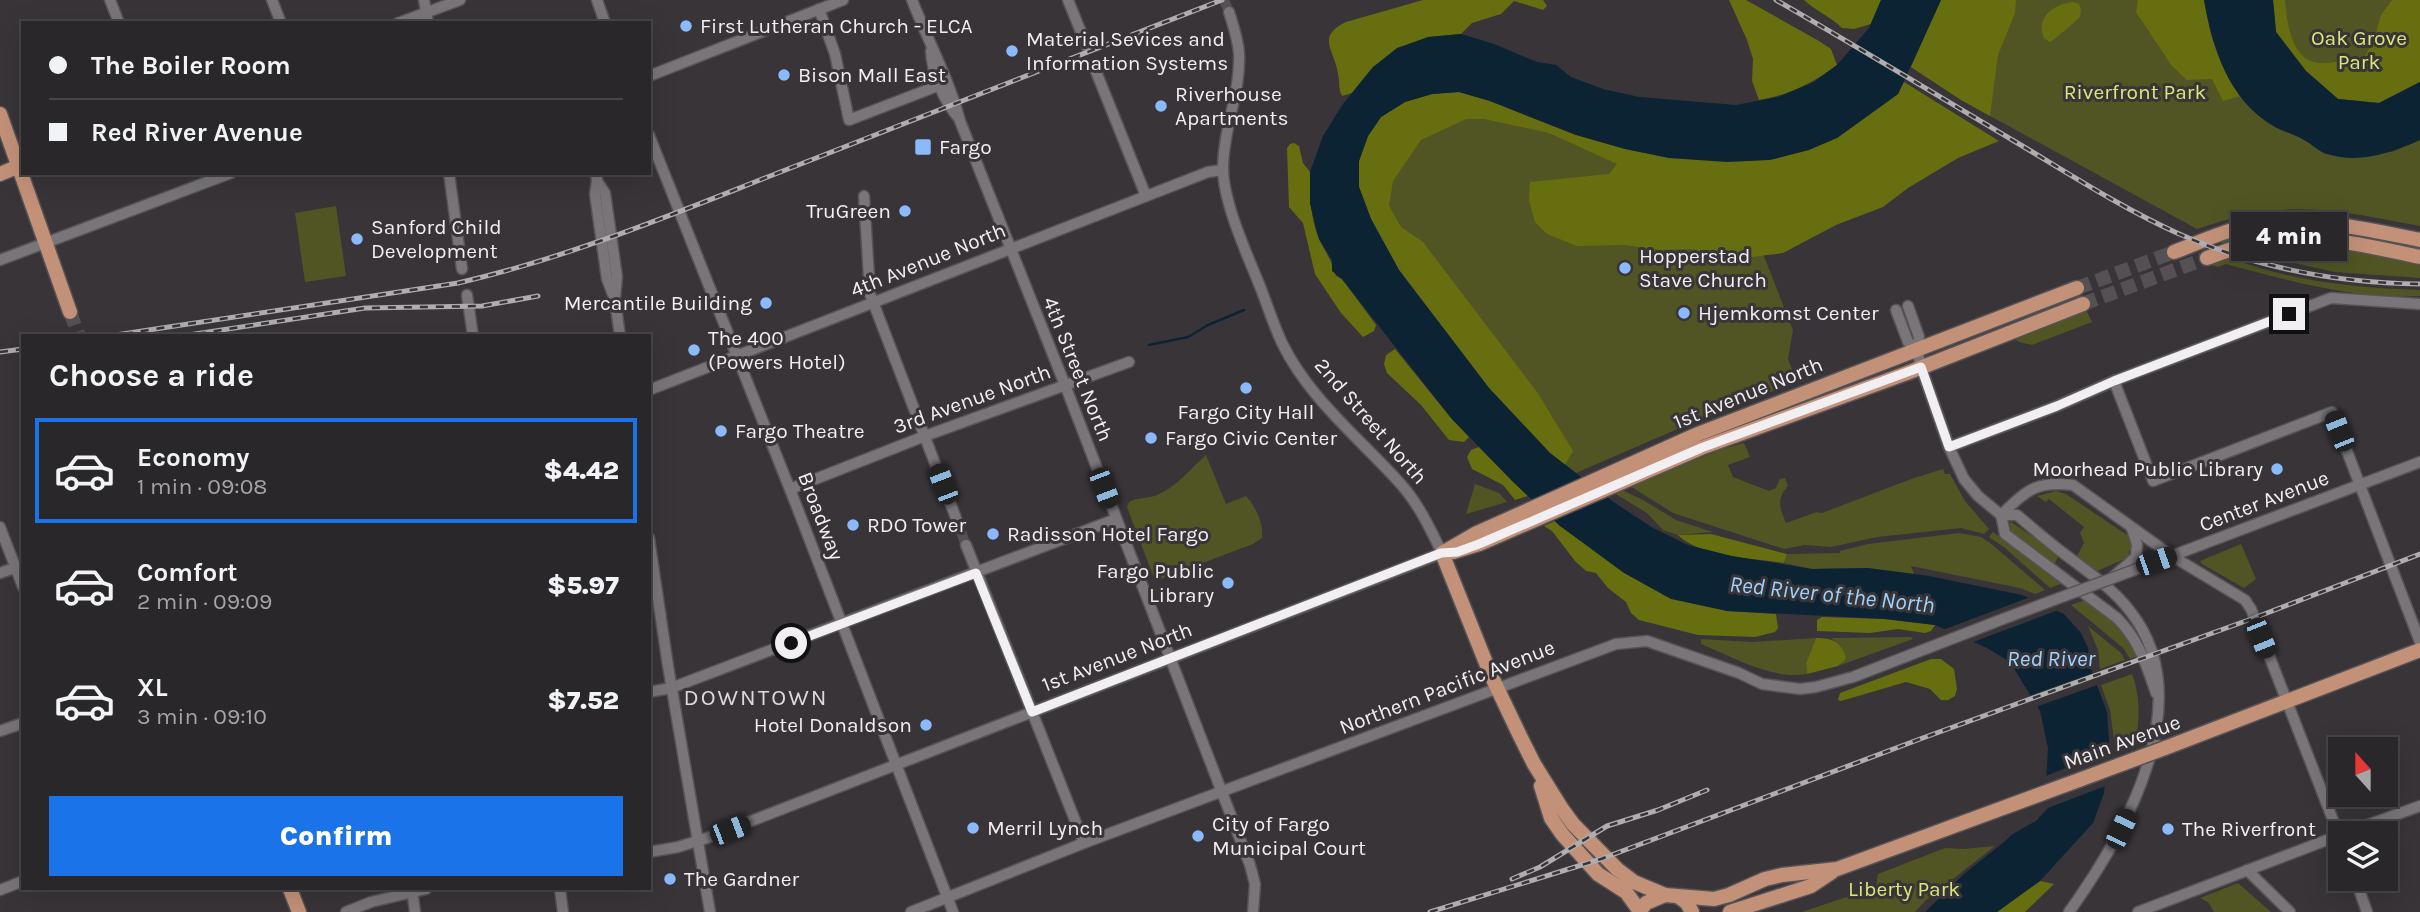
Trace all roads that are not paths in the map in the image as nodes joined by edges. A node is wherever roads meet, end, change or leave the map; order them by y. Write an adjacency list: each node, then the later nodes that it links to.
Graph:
1 (110, 0): 12 (street)
2 (272, 0): 13 (street)
3 (424, 0): 11 (street)
4 (460, 0): 11 (street)
5 (597, 0): 15 (street)
6 (843, 0): 9 (street)
7 (912, 0): 17 (street, 4th Street North)
8 (1068, 0): 16 (street)
9 (819, 9): 19 (street); 20 (street)
10 (1229, 12): 25 (street, 2nd Street North)
11 (427, 17): 14 (street)
12 (118, 21)
13 (280, 21)
14 (408, 21)
15 (604, 21)
16 (1087, 47)
17 (931, 49): 20 (street, 4th Street North); 22 (street, 4th Street North)
18 (1095, 69): 32 (street)
19 (651, 75)
20 (940, 85): 22 (street, 4th Street North)
21 (0, 114): 24 (main road)
22 (960, 121): 35 (street, 4th Street North)
23 (651, 140): 52 (street, Broadway)
24 (21, 165): 26 (main road)
25 (1223, 170): 32 (street, 4th Avenue North); 71 (street, 2nd Street North)
26 (0, 174)
27 (24, 175): 34 (main road)
28 (226, 175): 34 (street)
29 (449, 175): 40 (street)
30 (596, 177): 50 (street)
31 (864, 196): 43 (street)
32 (1146, 196): 35 (street, 4th Avenue North)
33 (2420, 240): 36 (main road)
34 (47, 242): 39 (street); 48 (main road)
35 (1010, 248): 43 (street, 4th Avenue North); 56 (street, 4th Street North)
36 (2175, 251)
37 (2420, 257): 38 (main road)
38 (2207, 258)
39 (0, 260)
40 (462, 269)
41 (2077, 288): 51 (main road, 1st Avenue North)
42 (467, 295): 49 (street)
43 (873, 302): 52 (street, 4th Avenue North); 58 (street)
44 (2082, 304): 54 (main road, 1st Avenue North)
45 (2420, 304): 55 (street)
46 (1908, 306): 51 (street)
47 (1896, 310): 51 (street)
48 (70, 312)
49 (473, 334)
50 (620, 334)
51 (1917, 350): 54 (street); 59 (main road, 1st Avenue North)
52 (737, 355): 57 (street, 4th Avenue North); 63 (street, Broadway)
53 (1129, 362): 56 (street, 3rd Avenue North)
54 (1921, 367): 59 (main road, 1st Avenue North); 60 (street)
55 (2114, 381): 60 (street); 62 (street)
56 (1065, 385): 58 (street, 3rd Avenue North); 66 (street, 4th Street North)
57 (651, 389)
58 (925, 436): 63 (street, 3rd Avenue North); 65 (street)
59 (1700, 441): 71 (main road, 1st Avenue North)
60 (1949, 447): 64 (street)
61 (2420, 462): 62 (street, Center Avenue)
62 (2360, 485): 72 (street, Center Avenue); 79 (street)
63 (790, 489): 78 (street, Broadway)
64 (2001, 515): 67 (street); 85 (street); 85 (street)
65 (956, 519)
66 (1116, 519): 76 (street); 81 (street, 4th Street North)
67 (2130, 526): 72 (street); 73 (street)
68 (0, 527): 74 (street)
69 (966, 545): 76 (street)
70 (651, 552): 82 (street)
71 (1441, 553): 81 (street, 1st Avenue North); 83 (main road, 2nd Street North)
72 (2172, 556): 73 (street, Center Avenue); 86 (street)
73 (2140, 562): 77 (street, Center Avenue, bridge)
74 (19, 566): 75 (street)
75 (0, 573)
76 (976, 573): 78 (street); 87 (street)
77 (2003, 619): 83 (street, Northern Pacific Avenue)
78 (842, 623): 82 (street); 91 (street, Broadway)
79 (2420, 642)
80 (2420, 650): 86 (main road, Main Avenue)
81 (1170, 659): 87 (street, 1st Avenue North); 92 (street, 4th Street North)
82 (671, 688): 84 (street); 97 (street)
83 (1498, 688): 90 (main road, 2nd Street North); 92 (street, Northern Pacific Avenue)
84 (651, 692)
85 (2157, 699): 112 (street)
86 (2288, 702): 94 (street); 100 (main road, Main Avenue, bridge)
87 (1032, 712): 91 (street, 1st Avenue North); 98 (street)
88 (21, 724): 89 (street)
89 (0, 731)
90 (1534, 764): 108 (main road, 2nd Street North); 111 (main road, 2nd Street North)
91 (897, 765): 97 (street, 1st Avenue North); 109 (street, Broadway)
92 (1221, 792): 98 (street, Northern Pacific Avenue); 110 (street, 4th Street North)
93 (2420, 806): 95 (street)
94 (2333, 821)
95 (2378, 821)
96 (2328, 840): 101 (street)
97 (697, 841): 99 (street, 1st Avenue North); 117 (street)
98 (1084, 844): 109 (street, Northern Pacific Avenue)
99 (651, 852)
100 (1836, 869): 108 (main road, Main Avenue); 121 (main road, Main Avenue)
101 (2247, 870): 122 (street); 123 (street)
102 (21, 882): 103 (street)
103 (0, 890)
104 (290, 890): 113 (main road)
105 (412, 890): 114 (street); 115 (street)
106 (560, 890): 116 (street)
107 (2360, 891): 124 (street)
108 (1672, 896): 111 (main road); 120 (main road)
109 (947, 898): 118 (street, Northern Pacific Avenue); 119 (street, Broadway)
110 (1255, 910)
111 (1639, 911)
112 (2071, 911)
113 (299, 912)
114 (346, 912)
115 (415, 912)
116 (563, 912)
117 (709, 912)
118 (911, 912)
119 (953, 912)
120 (1692, 912)
121 (1730, 912)
122 (2138, 912)
123 (2290, 912)
124 (2367, 912)

